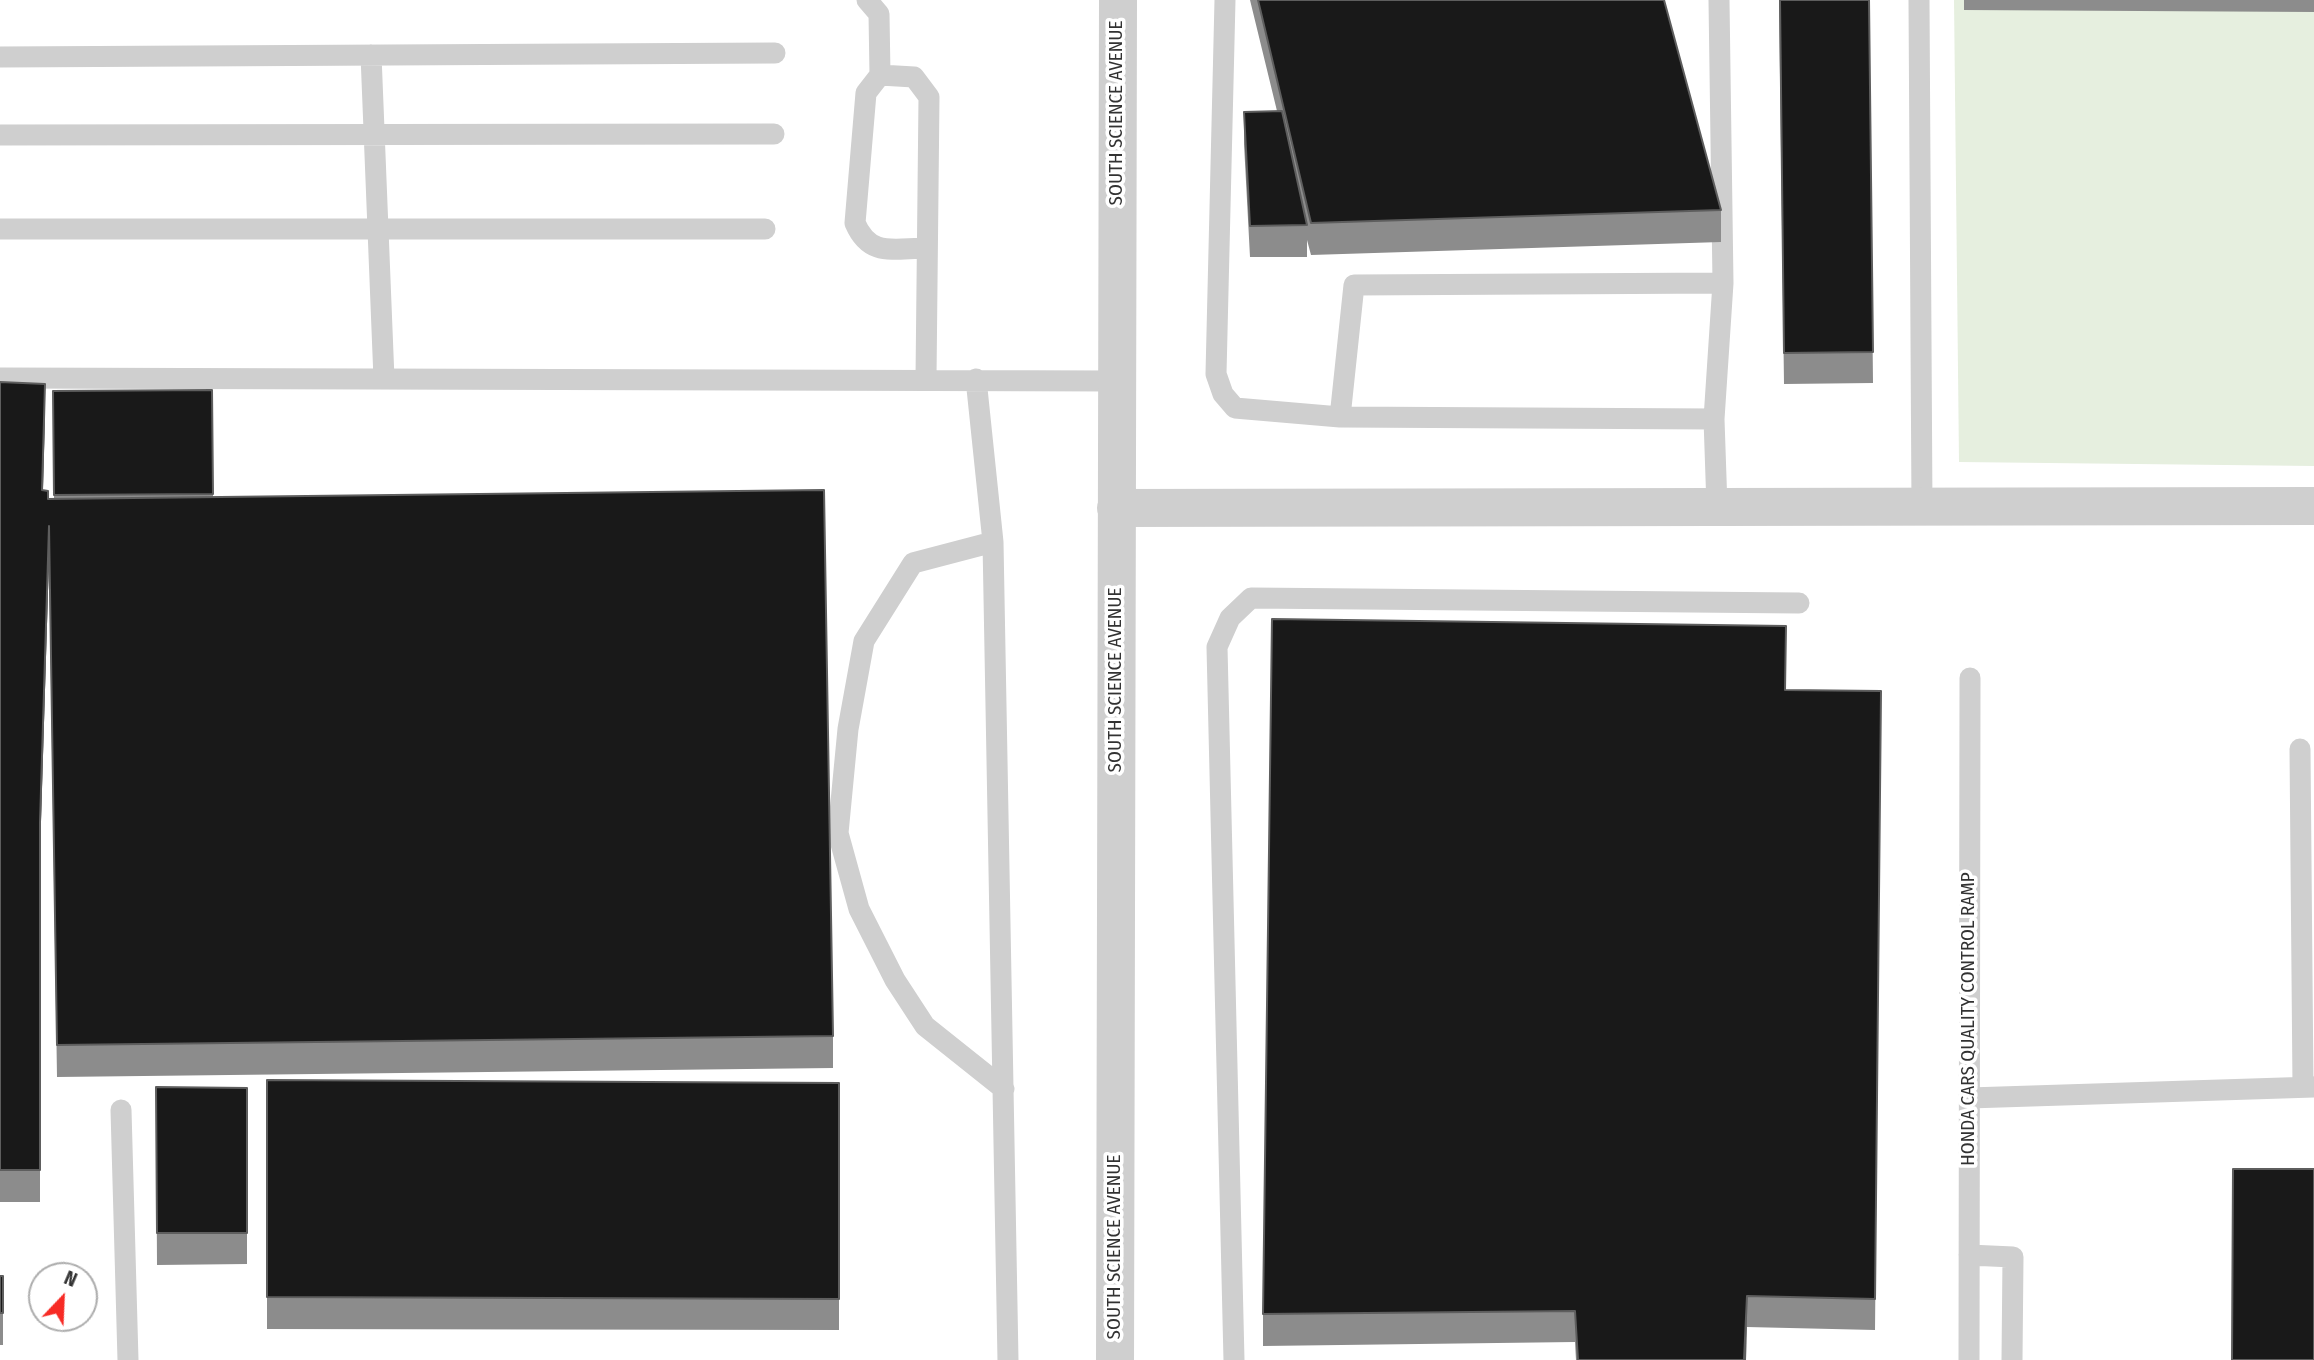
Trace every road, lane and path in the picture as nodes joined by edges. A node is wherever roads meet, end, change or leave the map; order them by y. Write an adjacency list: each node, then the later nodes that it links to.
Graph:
1 (867, 0): 9 (lane)
2 (1118, 0): 22 (street, SOUTH SCIENCE AVENUE)
3 (1225, 0): 23 (lane)
4 (1719, 0): 17 (lane)
5 (1919, 0): 27 (lane)
6 (775, 53): 7 (lane)
7 (370, 55): 8 (lane); 10 (lane)
8 (0, 57)
9 (880, 75): 16 (lane); 16 (lane)
10 (374, 134): 11 (lane); 12 (lane); 13 (lane)
11 (774, 134)
12 (0, 135)
13 (378, 228): 14 (lane); 15 (lane); 20 (lane)
14 (0, 229)
15 (765, 229)
16 (927, 248): 19 (lane)
17 (1723, 283): 23 (lane); 24 (lane)
18 (0, 378): 20 (lane)
19 (926, 378): 20 (lane); 21 (lane)
20 (384, 379)
21 (976, 379): 22 (lane); 29 (lane)
22 (1116, 381): 28 (street, SOUTH SCIENCE AVENUE)
23 (1340, 417): 24 (lane)
24 (1714, 419): 26 (lane)
25 (2314, 506): 27 (street)
26 (1717, 507): 27 (street); 28 (street)
27 (1923, 507)
28 (1116, 508): 41 (street, SOUTH SCIENCE AVENUE)
29 (993, 542): 35 (lane); 35 (lane)
30 (1799, 603): 42 (lane)
31 (1970, 678): 36 (lane, HONDA CARS QUALITY CONTROL RAMP)
32 (2300, 749): 33 (lane)
33 (2307, 814): 34 (lane)
34 (2309, 1087): 36 (lane)
35 (1004, 1089): 40 (lane)
36 (1969, 1098): 38 (lane, HONDA CARS QUALITY CONTROL RAMP)
37 (121, 1110): 39 (lane)
38 (1969, 1255): 43 (lane, HONDA CARS QUALITY CONTROL RAMP); 44 (lane)
39 (128, 1360)
40 (1008, 1360)
41 (1115, 1360)
42 (1234, 1360)
43 (1969, 1360)
44 (2012, 1360)

